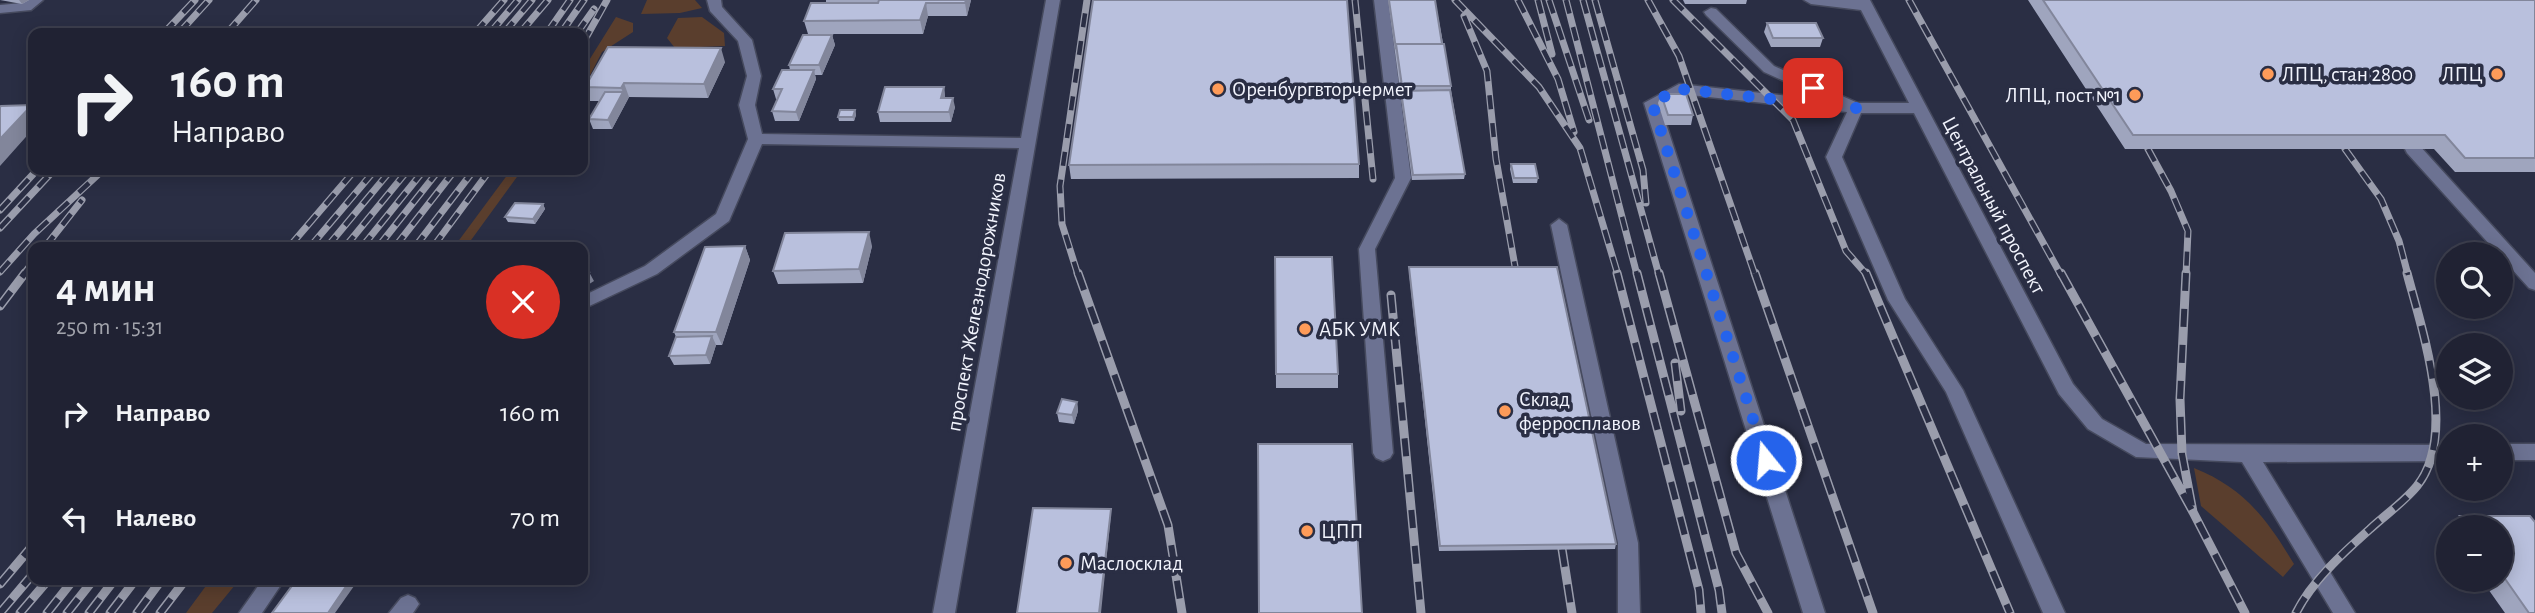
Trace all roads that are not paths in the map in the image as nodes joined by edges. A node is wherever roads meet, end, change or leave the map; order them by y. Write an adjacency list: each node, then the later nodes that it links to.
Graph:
1 (36, 0): 7 (street)
2 (714, 0): 11 (street)
3 (1053, 0): 12 (street, проспект Железнодорожников)
4 (1381, 0): 18 (street)
5 (1811, 0): 6 (street)
6 (1865, 3): 10 (street, Центральный проспект)
7 (0, 9)
8 (1712, 12): 9 (street)
9 (1856, 108): 10 (street); 26 (street); 27 (street)
10 (1920, 108): 21 (street, Центральный проспект)
11 (756, 139): 12 (street); 16 (street)
12 (1027, 143): 24 (street, проспект Железнодорожников)
13 (2413, 149): 15 (street)
14 (1559, 225): 25 (street)
15 (2535, 284)
16 (588, 301)
17 (2535, 452): 20 (street)
18 (1383, 453)
19 (2436, 453): 21 (street)
20 (2513, 453)
21 (2248, 454): 28 (street)
22 (271, 585): 23 (street)
23 (250, 613)
24 (944, 613)
25 (1629, 613)
26 (1814, 613)
27 (2054, 613)
28 (2344, 613)

